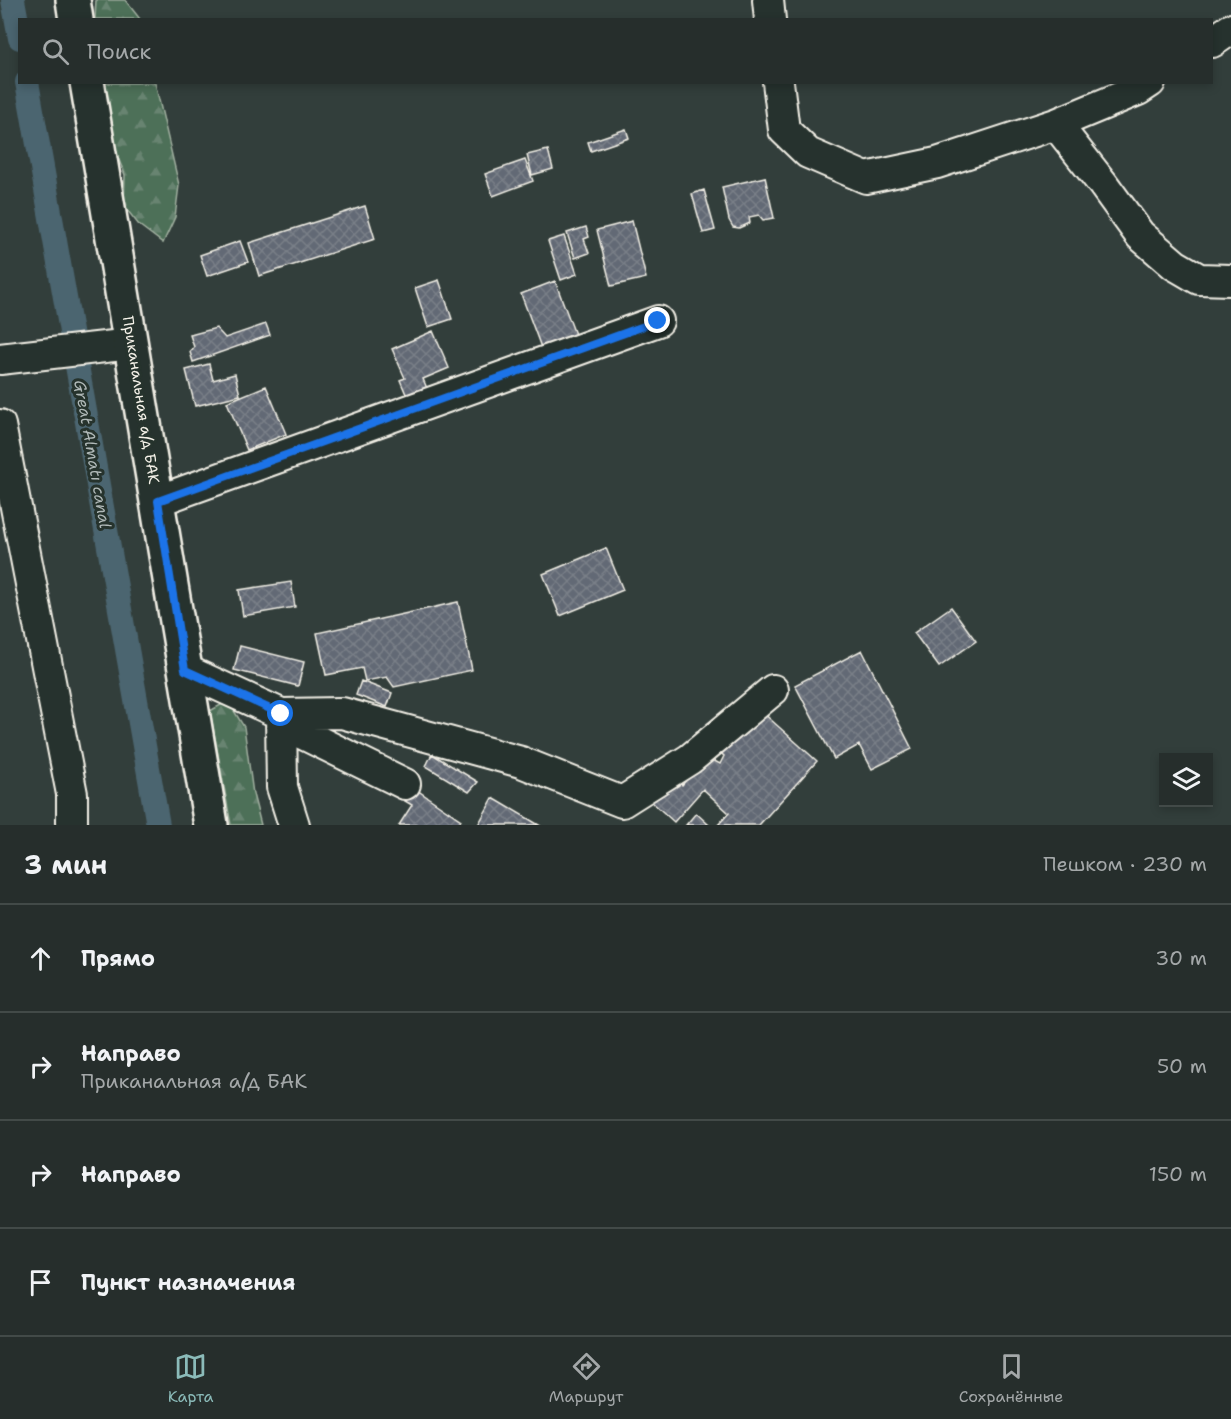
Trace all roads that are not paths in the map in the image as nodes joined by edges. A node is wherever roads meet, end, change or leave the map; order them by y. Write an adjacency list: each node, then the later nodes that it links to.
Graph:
1 (73, 0): 3 (main road)
2 (768, 0): 4 (street)
3 (76, 18)
4 (770, 18)
5 (1231, 29): 6 (street)
6 (1213, 41)
7 (87, 84): 13 (main road, Приканальная а/д БАК)
8 (778, 84): 10 (street)
9 (1147, 84): 10 (street)
10 (1056, 124): 11 (street)
11 (1231, 280)
12 (658, 321): 16 (street)
13 (122, 345): 14 (street); 16 (main road, Приканальная а/д БАК)
14 (12, 358)
15 (0, 425): 21 (street)
16 (158, 501): 17 (main road, Приканальная а/д БАК)
17 (185, 670): 19 (street); 22 (main road, Приканальная а/д БАК)
18 (773, 690): 19 (street)
19 (281, 714): 20 (street); 23 (street)
20 (405, 784)
21 (72, 825)
22 (211, 825)
23 (294, 825)

